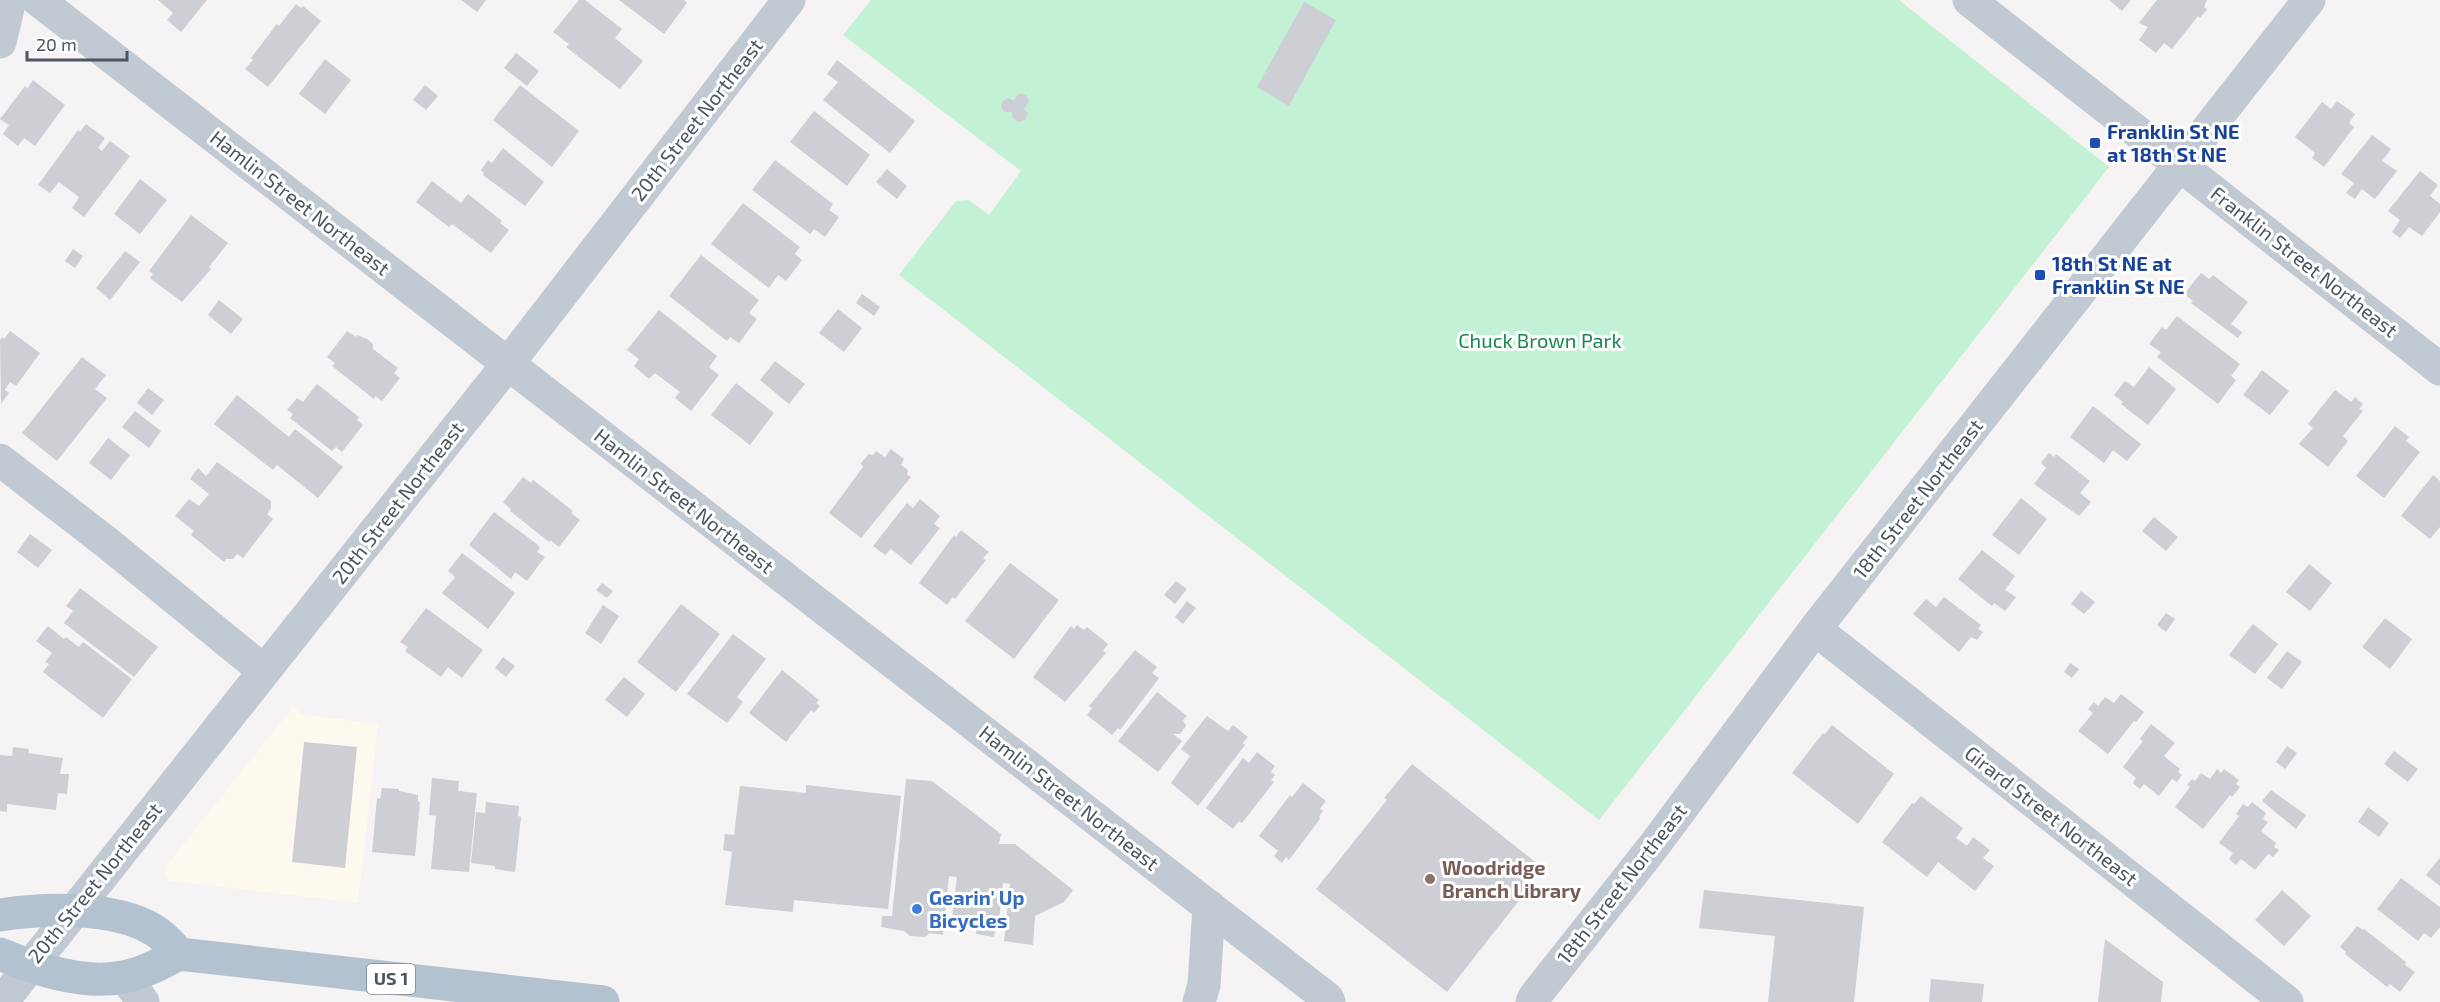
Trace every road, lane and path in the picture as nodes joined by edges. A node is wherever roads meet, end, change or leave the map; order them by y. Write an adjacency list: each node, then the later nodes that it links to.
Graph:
1 (10, 0): 6 (street)
2 (38, 0): 8 (street, Hamlin Street Northeast)
3 (789, 0): 8 (street, 20th Street Northeast)
4 (1969, 0): 7 (street, Franklin Street Northeast)
5 (2309, 0): 7 (street, 18th Street Northeast)
6 (0, 42)
7 (2181, 165): 9 (street, Franklin Street Northeast); 11 (street, 18th Street Northeast)
8 (507, 365): 12 (street, 20th Street Northeast); 13 (street, Hamlin Street Northeast)
9 (2440, 369)
10 (0, 460): 12 (street)
11 (1815, 629): 23 (street, 18th Street Northeast); 24 (street, Girard Street Northeast)
12 (264, 671): 14 (street, 20th Street Northeast)
13 (1209, 906): 21 (street); 22 (street, Hamlin Street Northeast)
14 (73, 910): 15 (main road); 16 (main road); 17 (street, 20th Street Northeast)
15 (0, 915)
16 (179, 954): 18 (main road, US 1); 20 (main road, US 1)
17 (14, 960): 18 (main road, US 1); 19 (street, 20th Street Northeast)
18 (134, 990)
19 (2, 1002)
20 (603, 1002)
21 (1199, 1002)
22 (1329, 1002)
23 (1532, 1002)
24 (2287, 1002)

